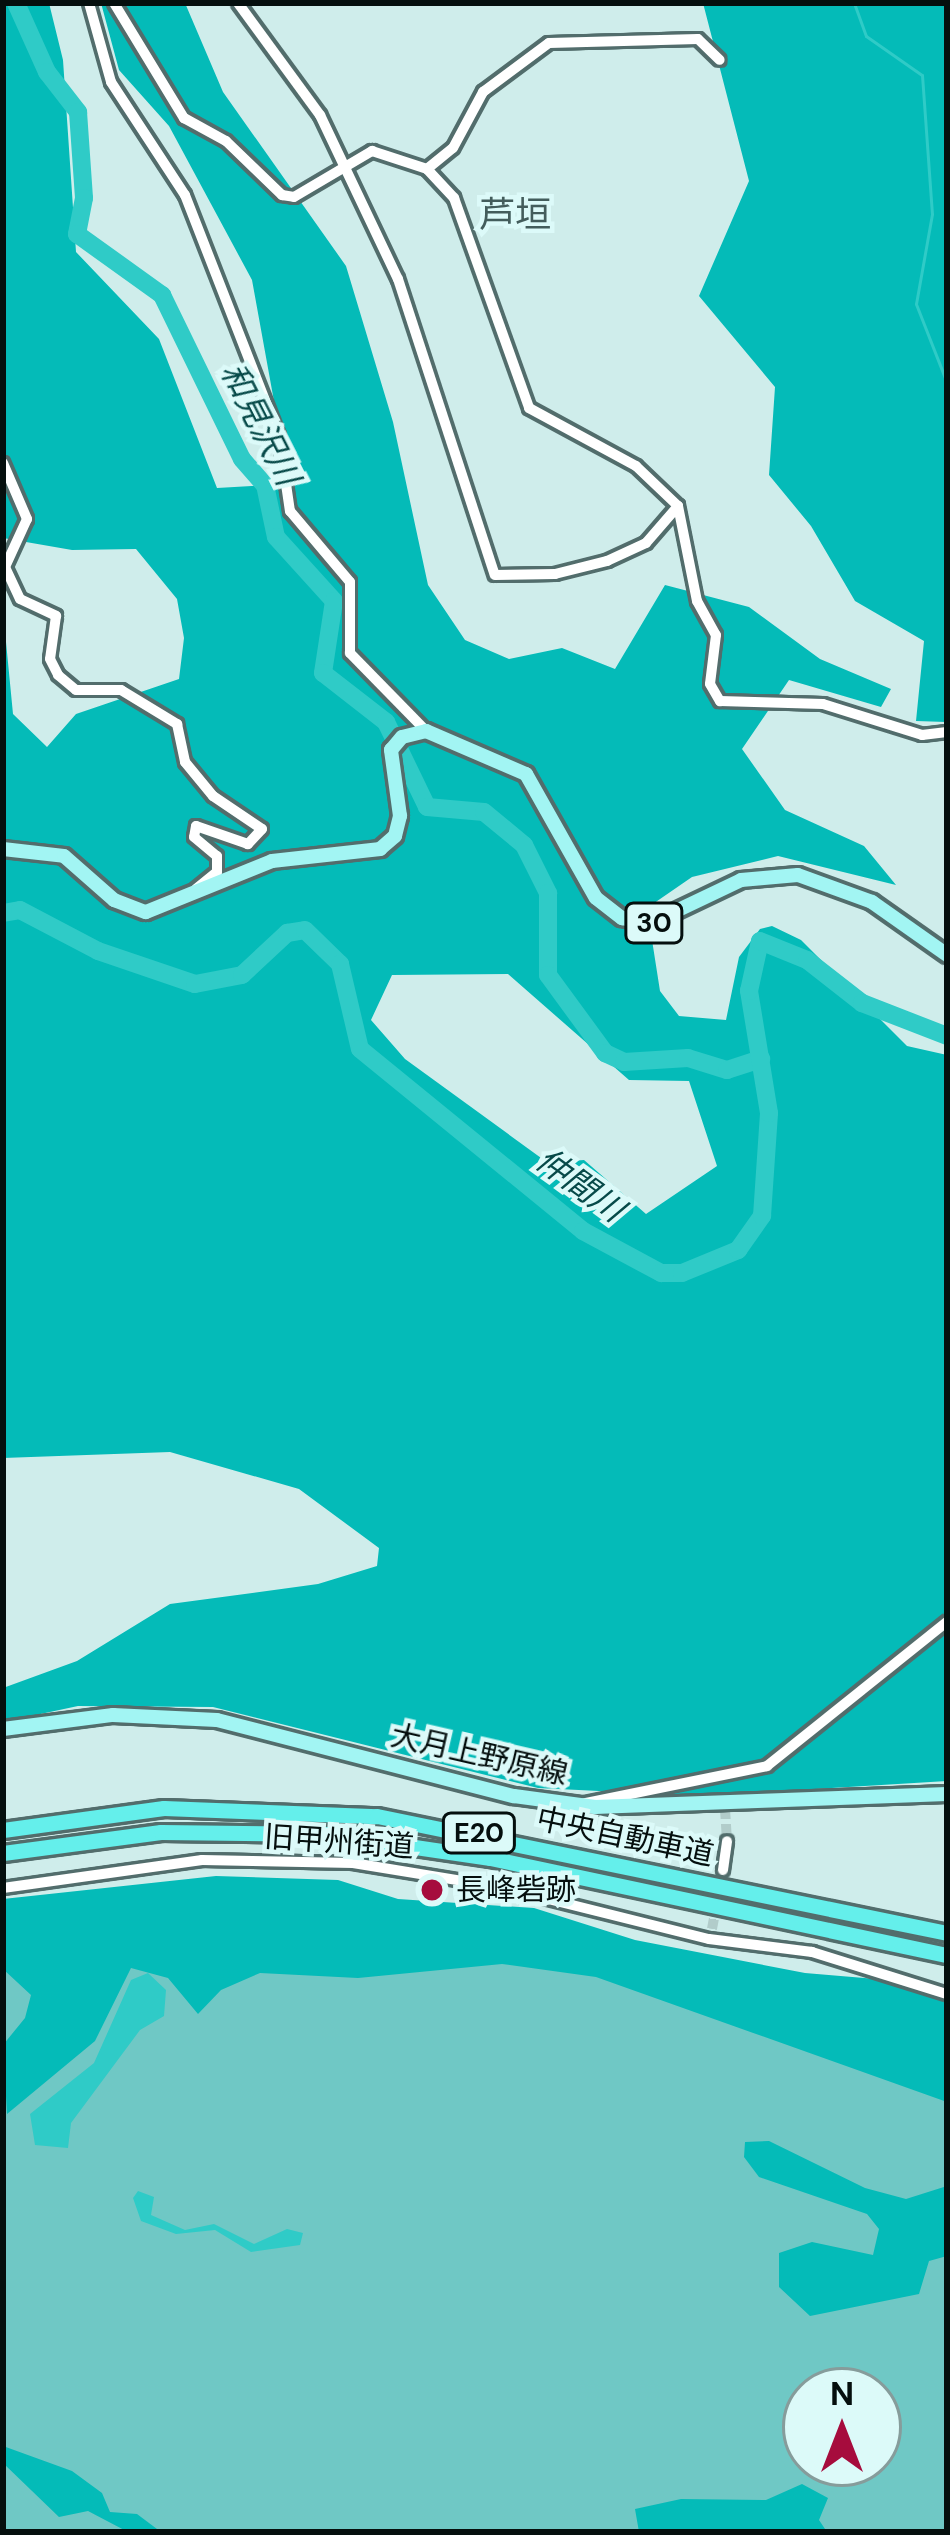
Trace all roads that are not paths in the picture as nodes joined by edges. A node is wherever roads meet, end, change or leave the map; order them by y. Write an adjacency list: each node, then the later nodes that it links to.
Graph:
1 (89, 3): 9 (street)
2 (114, 3): 5 (street)
3 (238, 3): 5 (street)
4 (720, 60): 6 (street)
5 (343, 164): 6 (street); 8 (street)
6 (427, 169): 8 (street)
7 (3, 463): 12 (street)
8 (678, 506): 10 (street)
9 (422, 731): 12 (main road); 13 (main road, 30)
10 (947, 732)
11 (3, 849): 12 (main road)
12 (195, 894)
13 (947, 955)
14 (947, 1622): 17 (street)
15 (3, 1730): 17 (main road, 大月上野原線)
16 (947, 1794): 17 (main road, 大月上野原線)
17 (578, 1805)
18 (3, 1830): 23 (highway, 中央自動車道 / E20)
19 (727, 1841): 21 (street)
20 (3, 1853): 24 (highway, 中央自動車道 / E20)
21 (723, 1870)
22 (3, 1888): 25 (street, 旧甲州街道)
23 (947, 1933)
24 (947, 1955)
25 (947, 1994)

